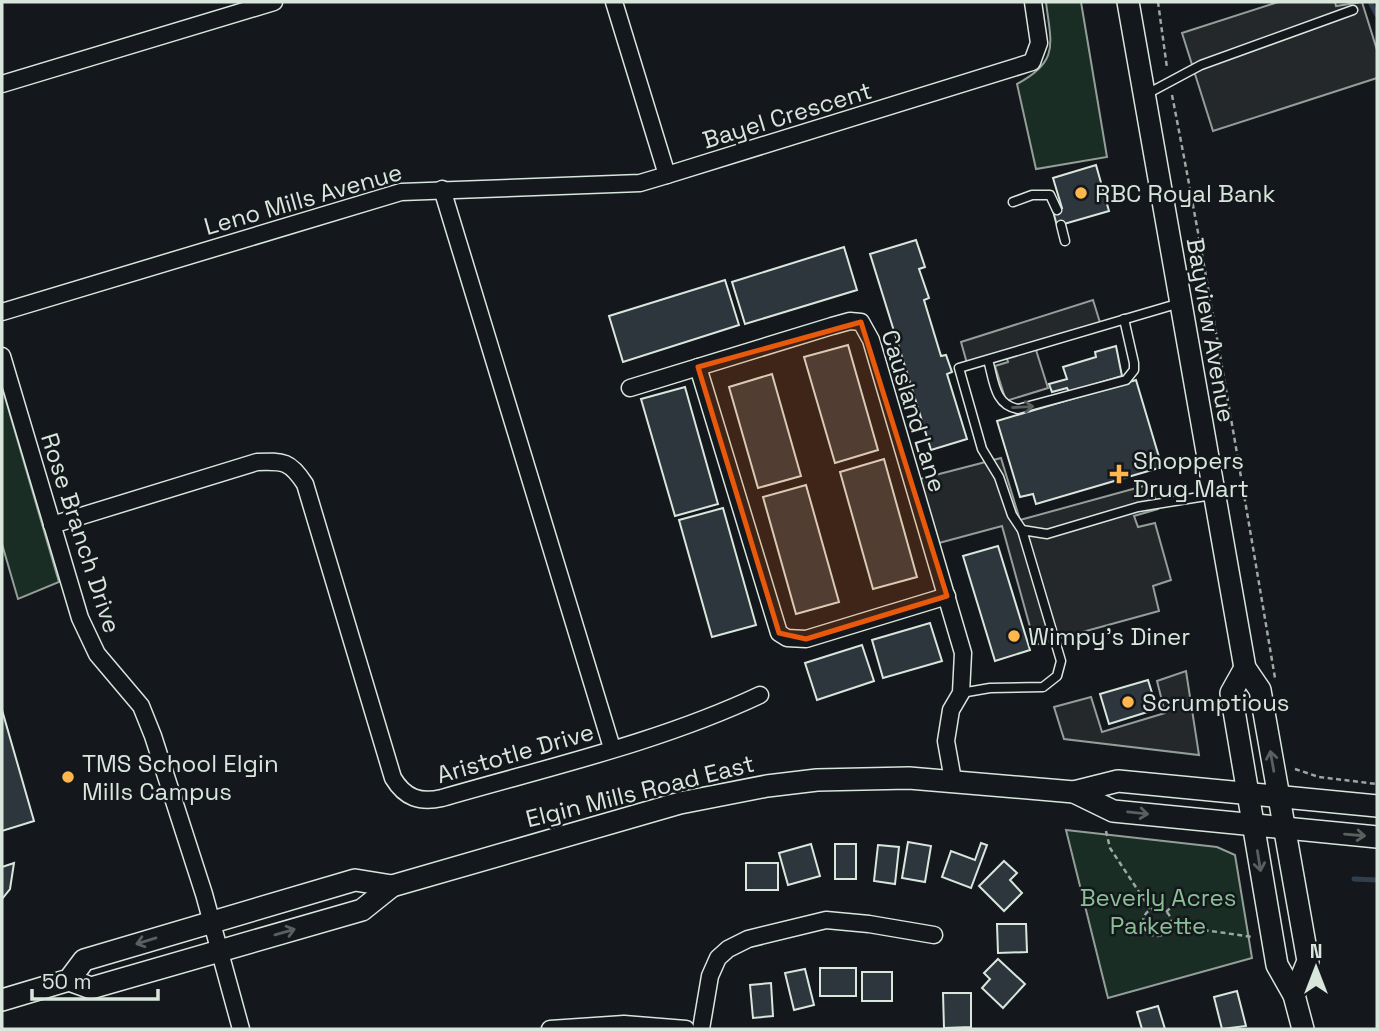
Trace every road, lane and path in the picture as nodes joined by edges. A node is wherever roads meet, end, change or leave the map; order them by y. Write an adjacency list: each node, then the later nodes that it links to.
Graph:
1 (274, 2): 8 (street)
2 (614, 2): 10 (street)
3 (1033, 2): 10 (street, Bayel Crescent)
4 (1128, 2): 9 (main road, Bayview Avenue)
5 (1158, 2): 7 (path)
6 (1353, 10): 7 (lane)
7 (1170, 82): 9 (lane); 28 (path)
8 (2, 84)
9 (1144, 95): 16 (main road, Bayview Avenue)
10 (667, 175): 11 (street, Leno Mills Avenue)
11 (442, 189): 17 (street, Leno Mills Avenue); 31 (street, Aristotle Drive)
12 (1013, 202): 13 (lane)
13 (1057, 210)
14 (1061, 225): 15 (lane)
15 (1065, 241)
16 (1180, 303): 18 (lane); 23 (main road, Bayview Avenue)
17 (2, 312)
18 (1124, 319): 20 (lane); 20 (lane, one-way to 18)
19 (2, 356): 24 (street, Rose Branch Drive)
20 (988, 360): 25 (lane)
21 (698, 367): 22 (street, Causland Lane); 26 (street); 26 (street, Causland Lane)
22 (630, 388)
23 (1213, 495): 25 (lane); 27 (main road, Bayview Avenue)
24 (52, 525): 31 (street, Aristotle Drive); 47 (street, Rose Branch Drive)
25 (1022, 530): 29 (lane)
26 (947, 596): 29 (street, Causland Lane)
27 (1245, 668): 36 (main road); 37 (main road, Bayview Avenue, one-way to 27)
28 (1276, 682)
29 (961, 693): 33 (street, Causland Lane)
30 (760, 695): 31 (street)
31 (612, 748)
32 (1292, 766): 34 (path)
33 (953, 780): 35 (main road, Elgin Mills Road East); 43 (main road, Elgin Mills Road East)
34 (1377, 784)
35 (1074, 792): 36 (main road, Elgin Mills Road East); 39 (main road, Elgin Mills Road East, one-way to 39)
36 (1248, 794): 37 (main road, Elgin Mills Road East); 39 (main road)
37 (1279, 797): 38 (main road, Elgin Mills Road East); 40 (main road, Bayview Avenue)
38 (1377, 806)
39 (1253, 825): 40 (main road, Elgin Mills Road East); 53 (main road, one-way to 53)
40 (1284, 829): 42 (main road, Elgin Mills Road East, one-way to 42); 53 (main road, Bayview Avenue)
41 (1106, 831): 45 (path)
42 (1377, 837)
43 (392, 886): 47 (main road, Elgin Mills Road East); 51 (main road, Elgin Mills Road East, one-way to 43)
44 (1180, 899): 46 (path)
45 (1151, 910): 46 (path); 48 (path)
46 (1166, 912): 48 (path)
47 (211, 922): 51 (street, Rose Branch Drive); 52 (main road, Elgin Mills Road East, one-way to 52)
48 (1170, 925): 50 (path)
49 (934, 935): 58 (street)
50 (1252, 937)
51 (219, 951): 52 (main road, Elgin Mills Road East); 55 (street, Rose Branch Drive)
52 (69, 980): 54 (main road, Elgin Mills Road East)
53 (1294, 995): 59 (main road)
54 (2, 1000)
55 (241, 1029)
56 (550, 1029): 57 (street)
57 (686, 1029)
58 (701, 1029)
59 (1303, 1029)

